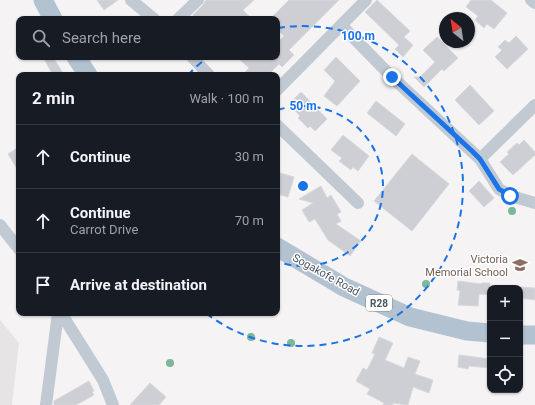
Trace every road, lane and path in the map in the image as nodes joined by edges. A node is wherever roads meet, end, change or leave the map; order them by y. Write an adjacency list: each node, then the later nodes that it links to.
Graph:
1 (43, 0): 7 (main road)
2 (131, 0): 8 (street)
3 (198, 0): 9 (street)
4 (366, 0): 10 (street)
5 (532, 0): 6 (street)
6 (535, 3)
7 (51, 16)
8 (150, 16)
9 (181, 16)
10 (341, 25): 15 (street); 18 (street)
11 (78, 60): 13 (main road)
12 (195, 60): 14 (street)
13 (86, 72)
14 (206, 72)
15 (280, 87)
16 (535, 105): 18 (street)
17 (280, 128): 19 (street)
18 (480, 159): 20 (street)
19 (358, 203)
20 (535, 204)
21 (0, 225): 22 (street)
22 (16, 245)
23 (280, 249): 26 (main road, Sogakofe Road / R28)
24 (58, 316): 29 (street)
25 (64, 316): 30 (street)
26 (487, 332)
27 (523, 335): 28 (main road)
28 (535, 335)
29 (46, 405)
30 (113, 405)

